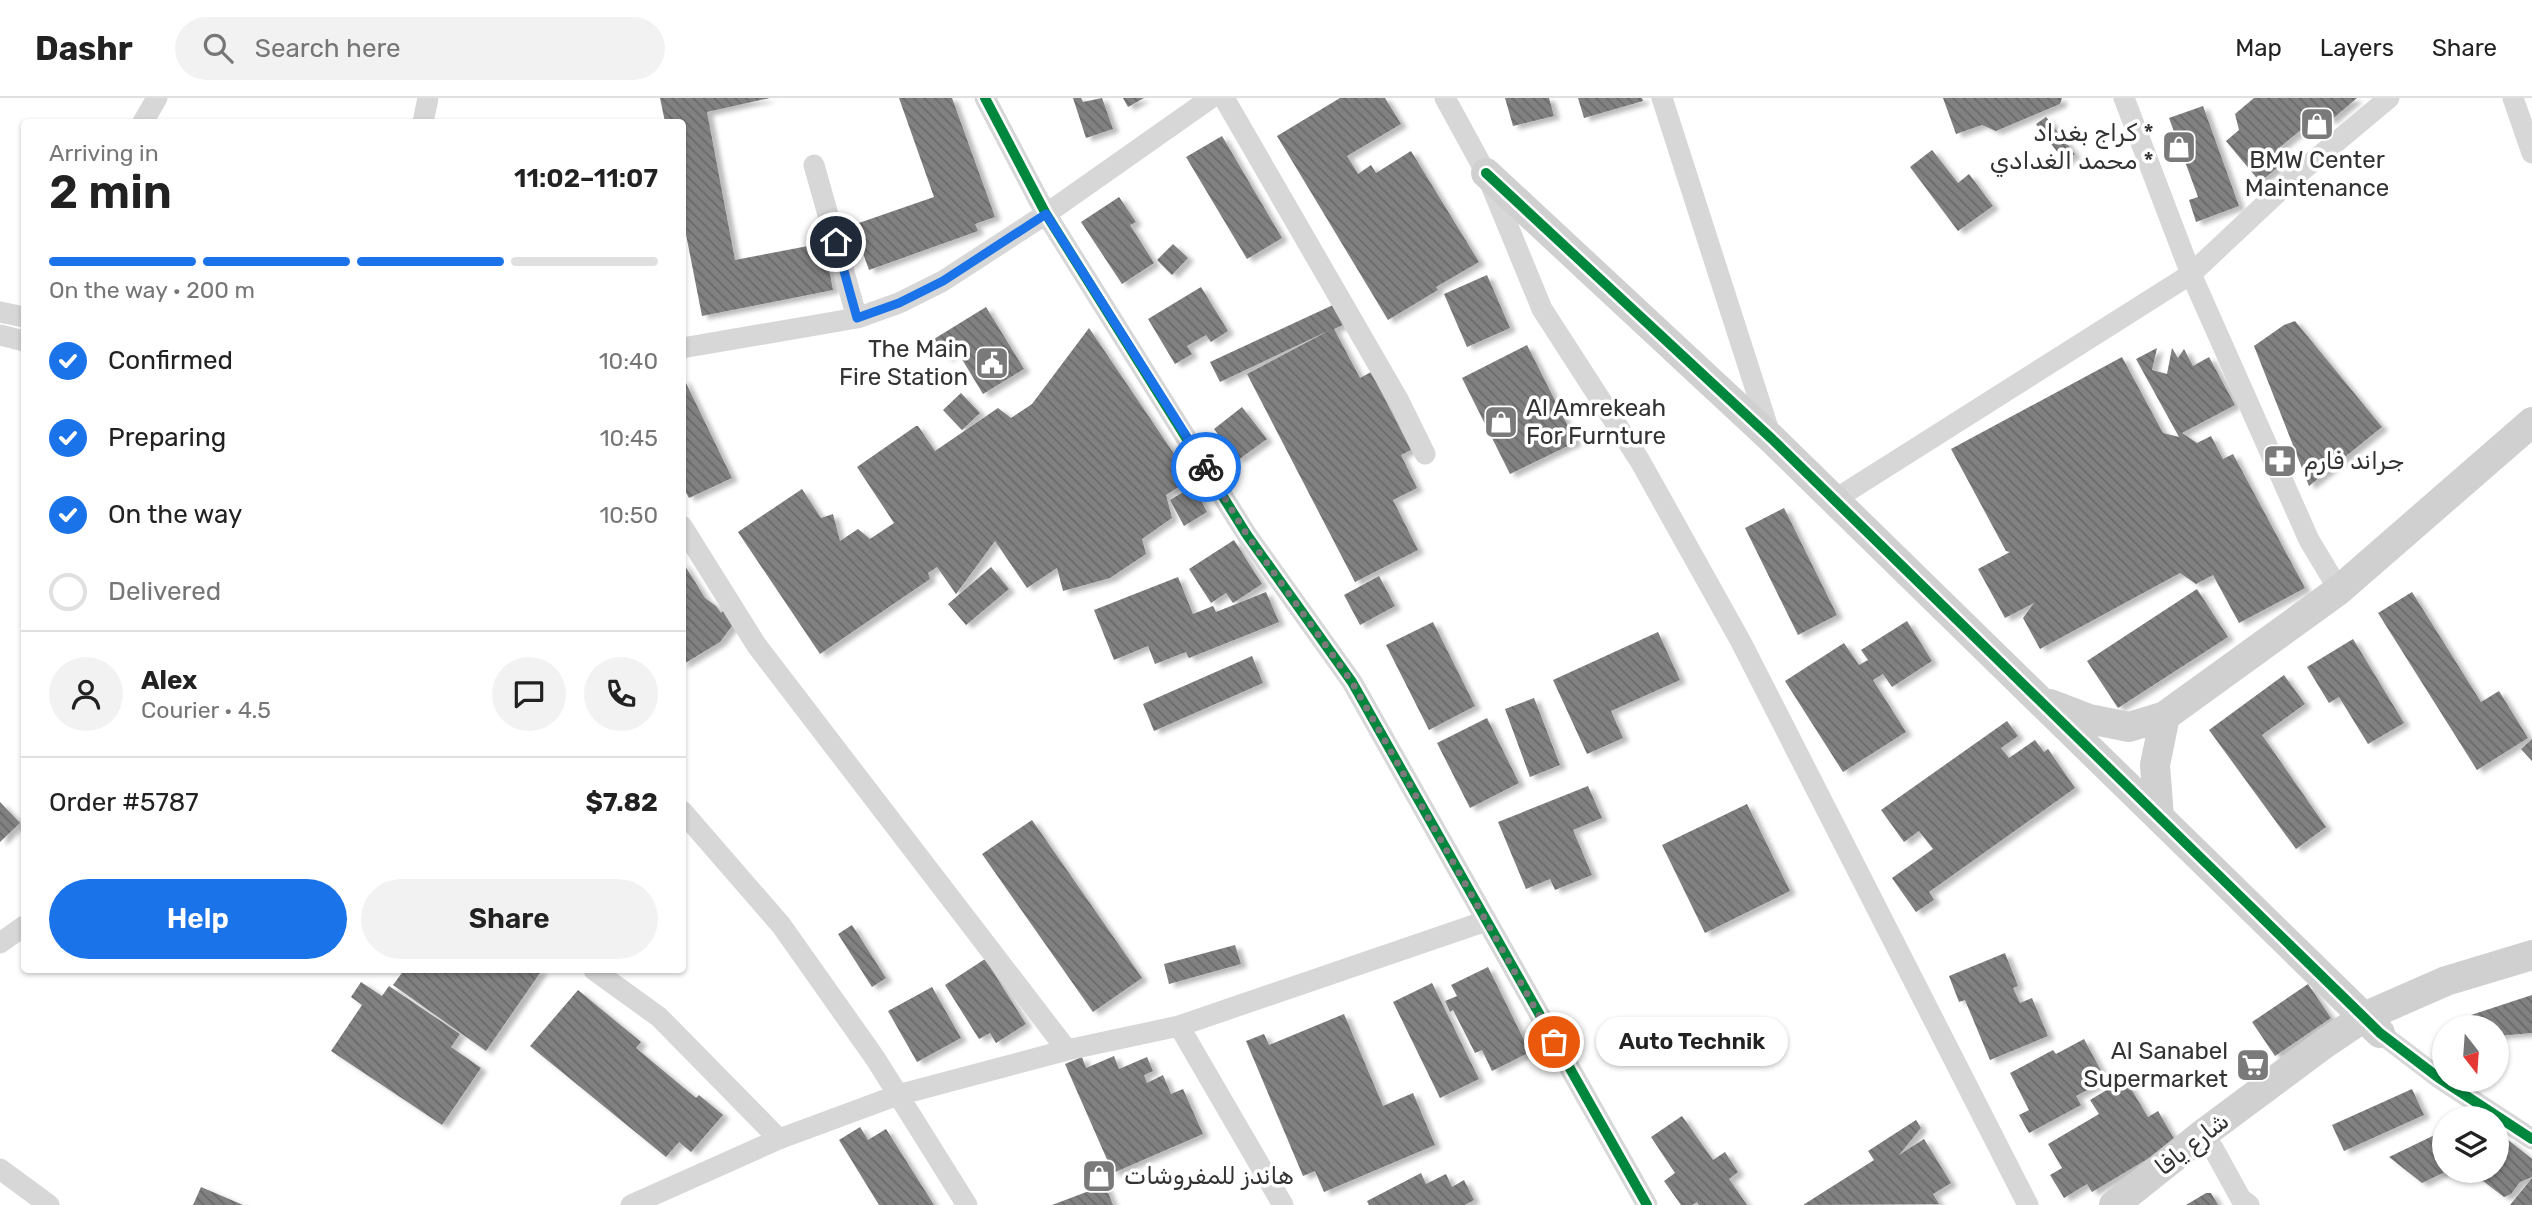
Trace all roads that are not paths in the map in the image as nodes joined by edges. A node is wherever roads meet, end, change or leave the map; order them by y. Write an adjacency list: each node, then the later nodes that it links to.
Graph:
1 (157, 98): 11 (street)
2 (428, 98): 12 (street)
3 (985, 98): 16 (street)
4 (1211, 98): 16 (street)
5 (1224, 98): 26 (street)
6 (1446, 98): 15 (street)
7 (1664, 98): 25 (street)
8 (2124, 98): 17 (street)
9 (2389, 98): 17 (street)
10 (2513, 98): 13 (street)
11 (145, 119)
12 (424, 119)
13 (2532, 152)
14 (814, 165): 20 (street)
15 (1486, 173): 25 (street); 54 (street)
16 (1046, 214): 20 (street); 34 (street)
17 (2192, 274): 27 (street); 29 (street)
18 (0, 312): 19 (street)
19 (21, 316)
20 (857, 318): 23 (street)
21 (0, 335): 22 (street)
22 (21, 340)
23 (686, 347)
24 (2532, 422): 29 (street)
25 (1772, 439): 27 (street)
26 (1425, 454)
27 (1835, 500): 30 (street)
28 (686, 532): 42 (street)
29 (2339, 590): 31 (street)
30 (2040, 700): 31 (street); 33 (street)
31 (2165, 716): 33 (street)
32 (686, 816): 43 (street)
33 (2159, 817): 40 (street)
34 (1486, 921): 41 (street); 53 (street)
35 (21, 928): 36 (street)
36 (0, 943)
37 (2532, 955): 40 (street, شارع يافا)
38 (598, 973): 44 (street)
39 (2532, 975): 40 (street, شارع يافا)
40 (2372, 1025): 45 (street); 46 (street, شارع يافا); 55 (street, شارع يافا)
41 (1180, 1026): 42 (street); 52 (street)
42 (1067, 1050): 43 (street)
43 (898, 1095): 44 (street); 51 (street)
44 (779, 1139): 50 (street)
45 (2532, 1139)
46 (2213, 1148): 48 (street); 56 (street, شارع يافا)
47 (0, 1169): 49 (street)
48 (2243, 1203)
49 (49, 1205)
50 (631, 1205)
51 (967, 1205)
52 (1283, 1205)
53 (1647, 1205)
54 (2028, 1205)
55 (2114, 1205)
56 (2141, 1205)

